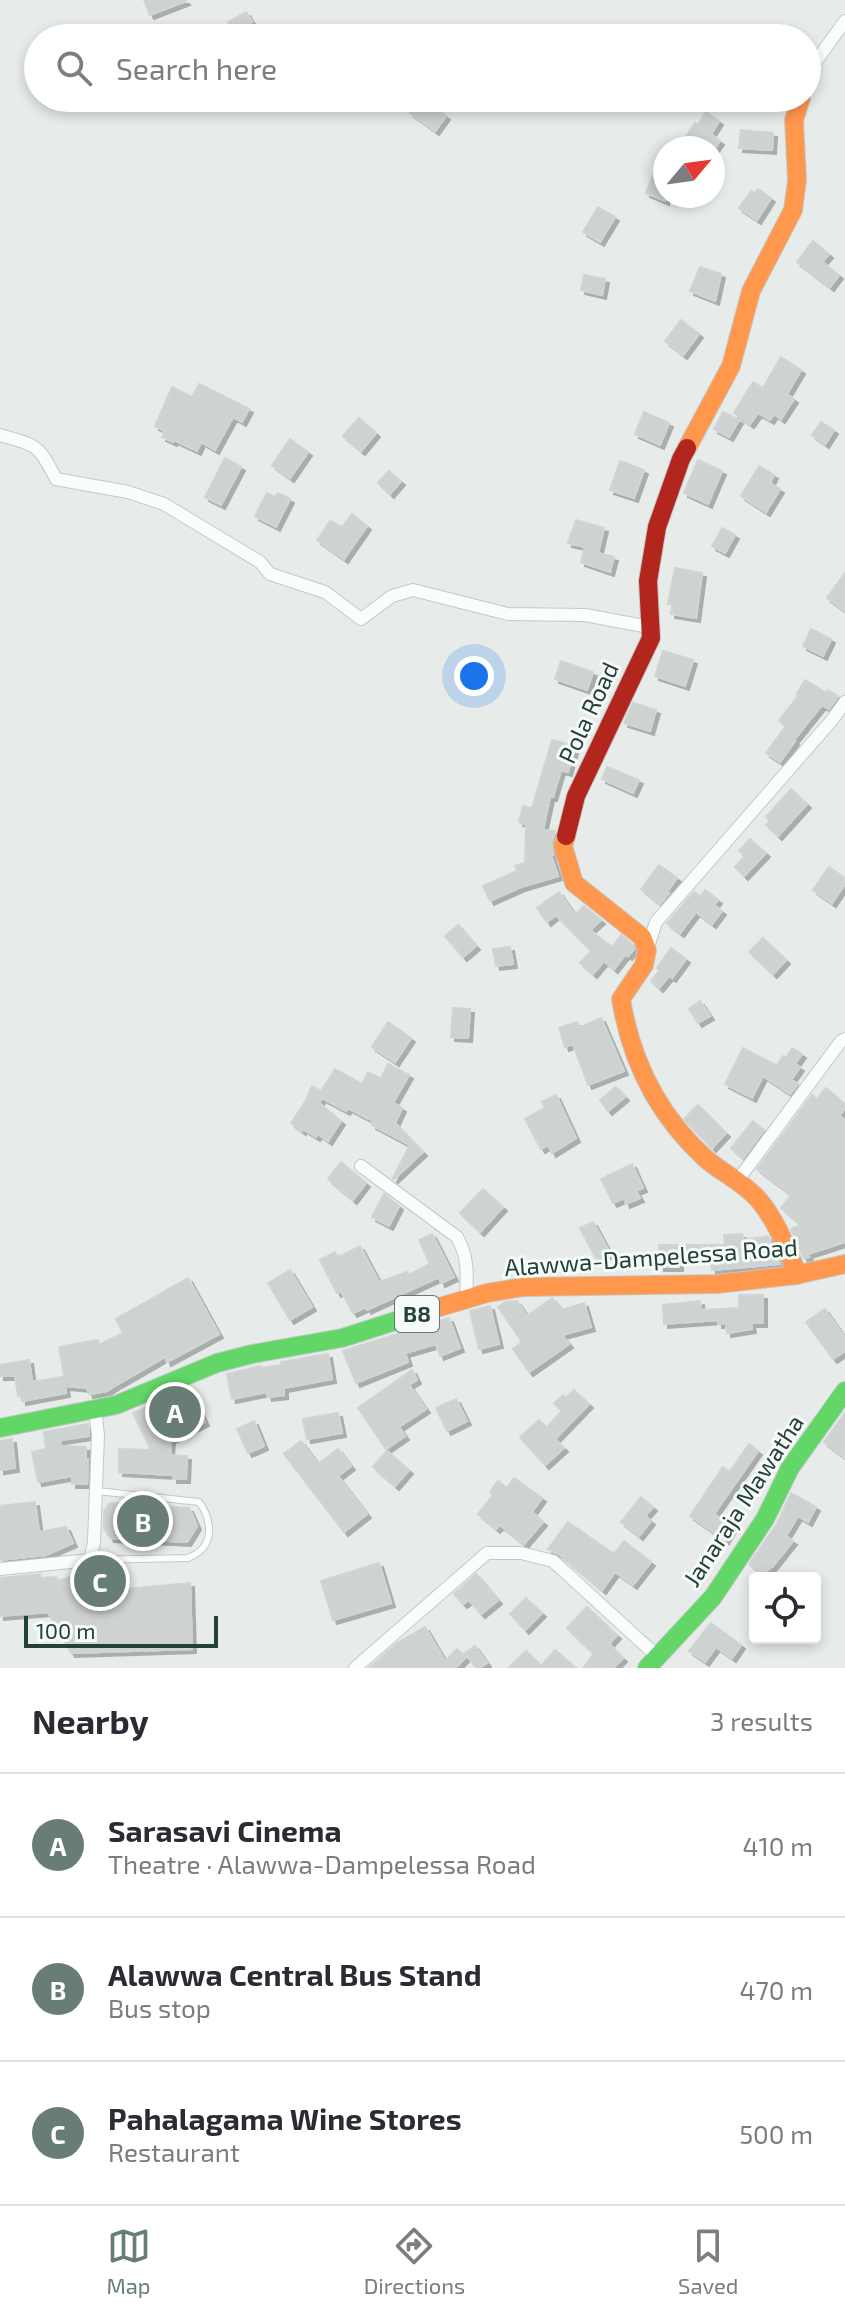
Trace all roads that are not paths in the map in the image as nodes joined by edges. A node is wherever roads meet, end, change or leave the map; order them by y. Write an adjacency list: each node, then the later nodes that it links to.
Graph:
1 (845, 21): 2 (street)
2 (821, 54)
3 (797, 112): 5 (street, Pola Road)
4 (0, 435): 5 (street)
5 (649, 627): 7 (street, Pola Road)
6 (845, 702): 7 (street)
7 (647, 950): 10 (street)
8 (845, 1039): 10 (street)
9 (361, 1166): 13 (street)
10 (738, 1180): 12 (street)
11 (845, 1264): 12 (street, Alawwa-Dampelessa Road / B8)
12 (798, 1275): 13 (street, Alawwa-Dampelessa Road / B8)
13 (466, 1299): 15 (street, Alawwa-Dampelessa Road / B8)
14 (845, 1391): 20 (street, Janaraja Mawatha)
15 (95, 1409): 16 (street, Alawwa-Dampelessa Road / B8); 17 (street)
16 (0, 1428)
17 (96, 1491): 18 (street); 18 (lane)
18 (90, 1560): 19 (street)
19 (0, 1569)
20 (652, 1662): 21 (street)
21 (355, 1668)

